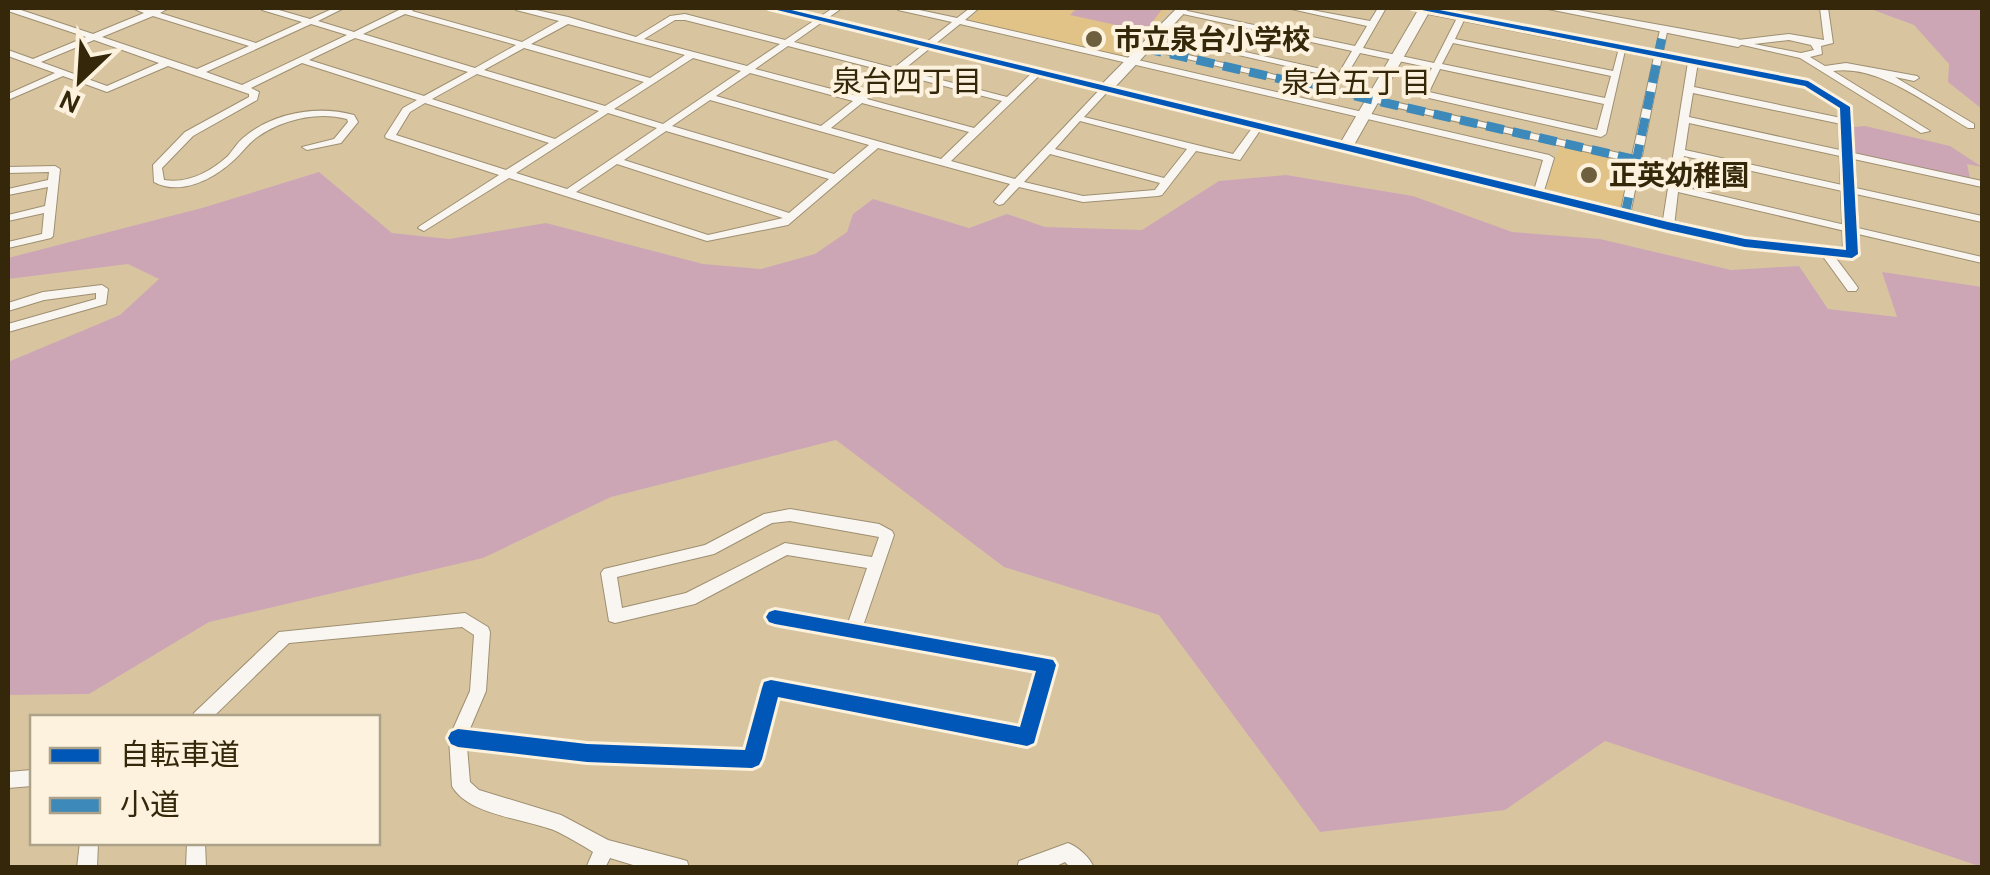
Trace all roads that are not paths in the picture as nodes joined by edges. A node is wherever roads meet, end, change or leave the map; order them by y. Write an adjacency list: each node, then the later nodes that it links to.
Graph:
1 (8, 8): 28 (street)
2 (136, 8): 18 (street)
3 (166, 8): 18 (street)
4 (265, 8): 22 (street)
5 (340, 8): 22 (street)
6 (519, 8): 21 (street)
7 (774, 8): 20 (street)
8 (838, 8): 20 (street)
9 (901, 8): 23 (street)
10 (975, 8): 23 (street)
11 (1291, 8): 24 (street)
12 (1382, 8): 24 (street)
13 (1422, 8): 19 (street); 44 (street)
14 (1550, 8): 32 (street)
15 (1824, 8): 33 (street)
16 (408, 9): 26 (street); 34 (street)
17 (1180, 10): 27 (street); 39 (street)
18 (152, 13): 28 (street); 36 (street)
19 (1462, 16): 30 (street); 38 (street)
20 (821, 19): 31 (street); 35 (street)
21 (568, 20): 29 (street); 34 (street)
22 (310, 21): 26 (street); 36 (street)
23 (959, 21): 35 (street); 46 (street)
24 (1372, 24): 39 (street)
25 (1663, 32): 42 (street)
26 (355, 34): 45 (street); 53 (street)
27 (1156, 35): 37 (street); 39 (street)
28 (94, 37): 47 (street); 48 (street)
29 (638, 39): 31 (street); 41 (street)
30 (1449, 40): 50 (street); 59 (street)
31 (786, 43): 51 (street); 54 (street)
32 (1738, 43): 33 (street); 43 (street)
33 (1815, 43): 43 (street)
34 (524, 45): 53 (street); 61 (street)
35 (928, 45): 54 (street); 56 (street)
36 (257, 46): 55 (street)
37 (1144, 48): 46 (street); 70 (street)
38 (1622, 48): 42 (street); 59 (street)
39 (1358, 50): 44 (street)
40 (8, 53): 47 (street)
41 (693, 54): 51 (street); 61 (street)
42 (1659, 55): 49 (street); 92 (street)
43 (1801, 56): 52 (street)
44 (1396, 58): 50 (street); 70 (street)
45 (301, 60): 62 (street); 67 (street)
46 (1132, 61): 63 (street); 73 (street)
47 (33, 62): 58 (street)
48 (168, 62): 55 (street); 58 (street)
49 (1693, 62): 64 (street); 76 (street)
50 (1437, 66): 71 (street); 71 (street)
51 (749, 69): 66 (street); 68 (street)
52 (1824, 69): 57 (street); 82 (street)
53 (476, 71): 67 (street); 72 (street)
54 (896, 71): 68 (street); 69 (street)
55 (199, 72): 62 (street)
56 (1038, 72): 63 (street); 69 (street)
57 (1879, 72): 60 (street); 78 (street)
58 (64, 73): 65 (street)
59 (1616, 74): 71 (street)
60 (1914, 78)
61 (651, 81): 72 (street)
62 (245, 88): 85 (street)
63 (1106, 88): 74 (street); 77 (street)
64 (1689, 89): 75 (street); 76 (street)
65 (8, 97)
66 (708, 97): 79 (street); 80 (street)
67 (425, 99): 83 (street); 95 (street)
68 (860, 99): 80 (street); 81 (street)
69 (1009, 100): 81 (street)
70 (1372, 100): 73 (street); 92 (street)
71 (1609, 102)
72 (605, 110): 79 (street); 83 (street)
73 (1364, 115): 87 (street); 105 (street)
74 (1078, 118): 86 (street); 88 (street)
75 (1684, 119): 89 (street); 90 (street)
76 (1846, 122): 90 (street)
77 (1258, 126): 86 (street); 87 (street)
78 (1970, 126)
79 (664, 127): 91 (street); 96 (street)
80 (822, 130): 84 (street)
81 (976, 130): 93 (street)
82 (1925, 131)
83 (556, 142): 95 (street)
84 (876, 145): 93 (street); 96 (street)
85 (307, 147)
86 (1193, 148): 98 (street)
87 (1344, 148): 105 (street)
88 (1048, 150): 98 (street); 99 (street)
89 (1680, 152): 101 (street); 102 (street)
90 (1848, 154): 100 (street); 102 (street)
91 (617, 160): 104 (street); 109 (street)
92 (1638, 160): 108 (street)
93 (942, 162): 99 (street)
94 (8, 170): 97 (street)
95 (506, 175): 104 (street); 113 (street)
96 (835, 178): 109 (street)
97 (54, 182): 103 (street); 107 (street)
98 (1167, 182): 99 (street)
99 (1016, 183): 106 (street)
100 (1982, 184)
101 (1674, 188): 112 (street); 114 (street)
102 (1849, 189): 111 (street); 114 (street)
103 (8, 192)
104 (567, 194): 109 (street)
105 (1538, 194): 108 (street)
106 (999, 202)
107 (50, 208): 110 (street); 115 (street)
108 (1625, 216): 112 (street)
109 (791, 217)
110 (8, 218)
111 (1982, 219)
112 (1668, 226): 116 (street)
113 (424, 228)
114 (1851, 229): 116 (street); 117 (street)
115 (8, 245)
116 (1825, 252): 118 (street)
117 (1982, 260)
118 (1852, 288)
119 (8, 307): 120 (street)
120 (8, 328)
121 (877, 564): 121 (street); 123 (street)
122 (775, 617): 123 (street)
123 (853, 631): 125 (street)
124 (202, 715): 125 (street)
125 (458, 738): 126 (street)
126 (605, 848): 127 (street); 128 (street)
127 (594, 868)
128 (680, 868)
129 (1026, 868): 130 (street)
130 (1085, 868)

